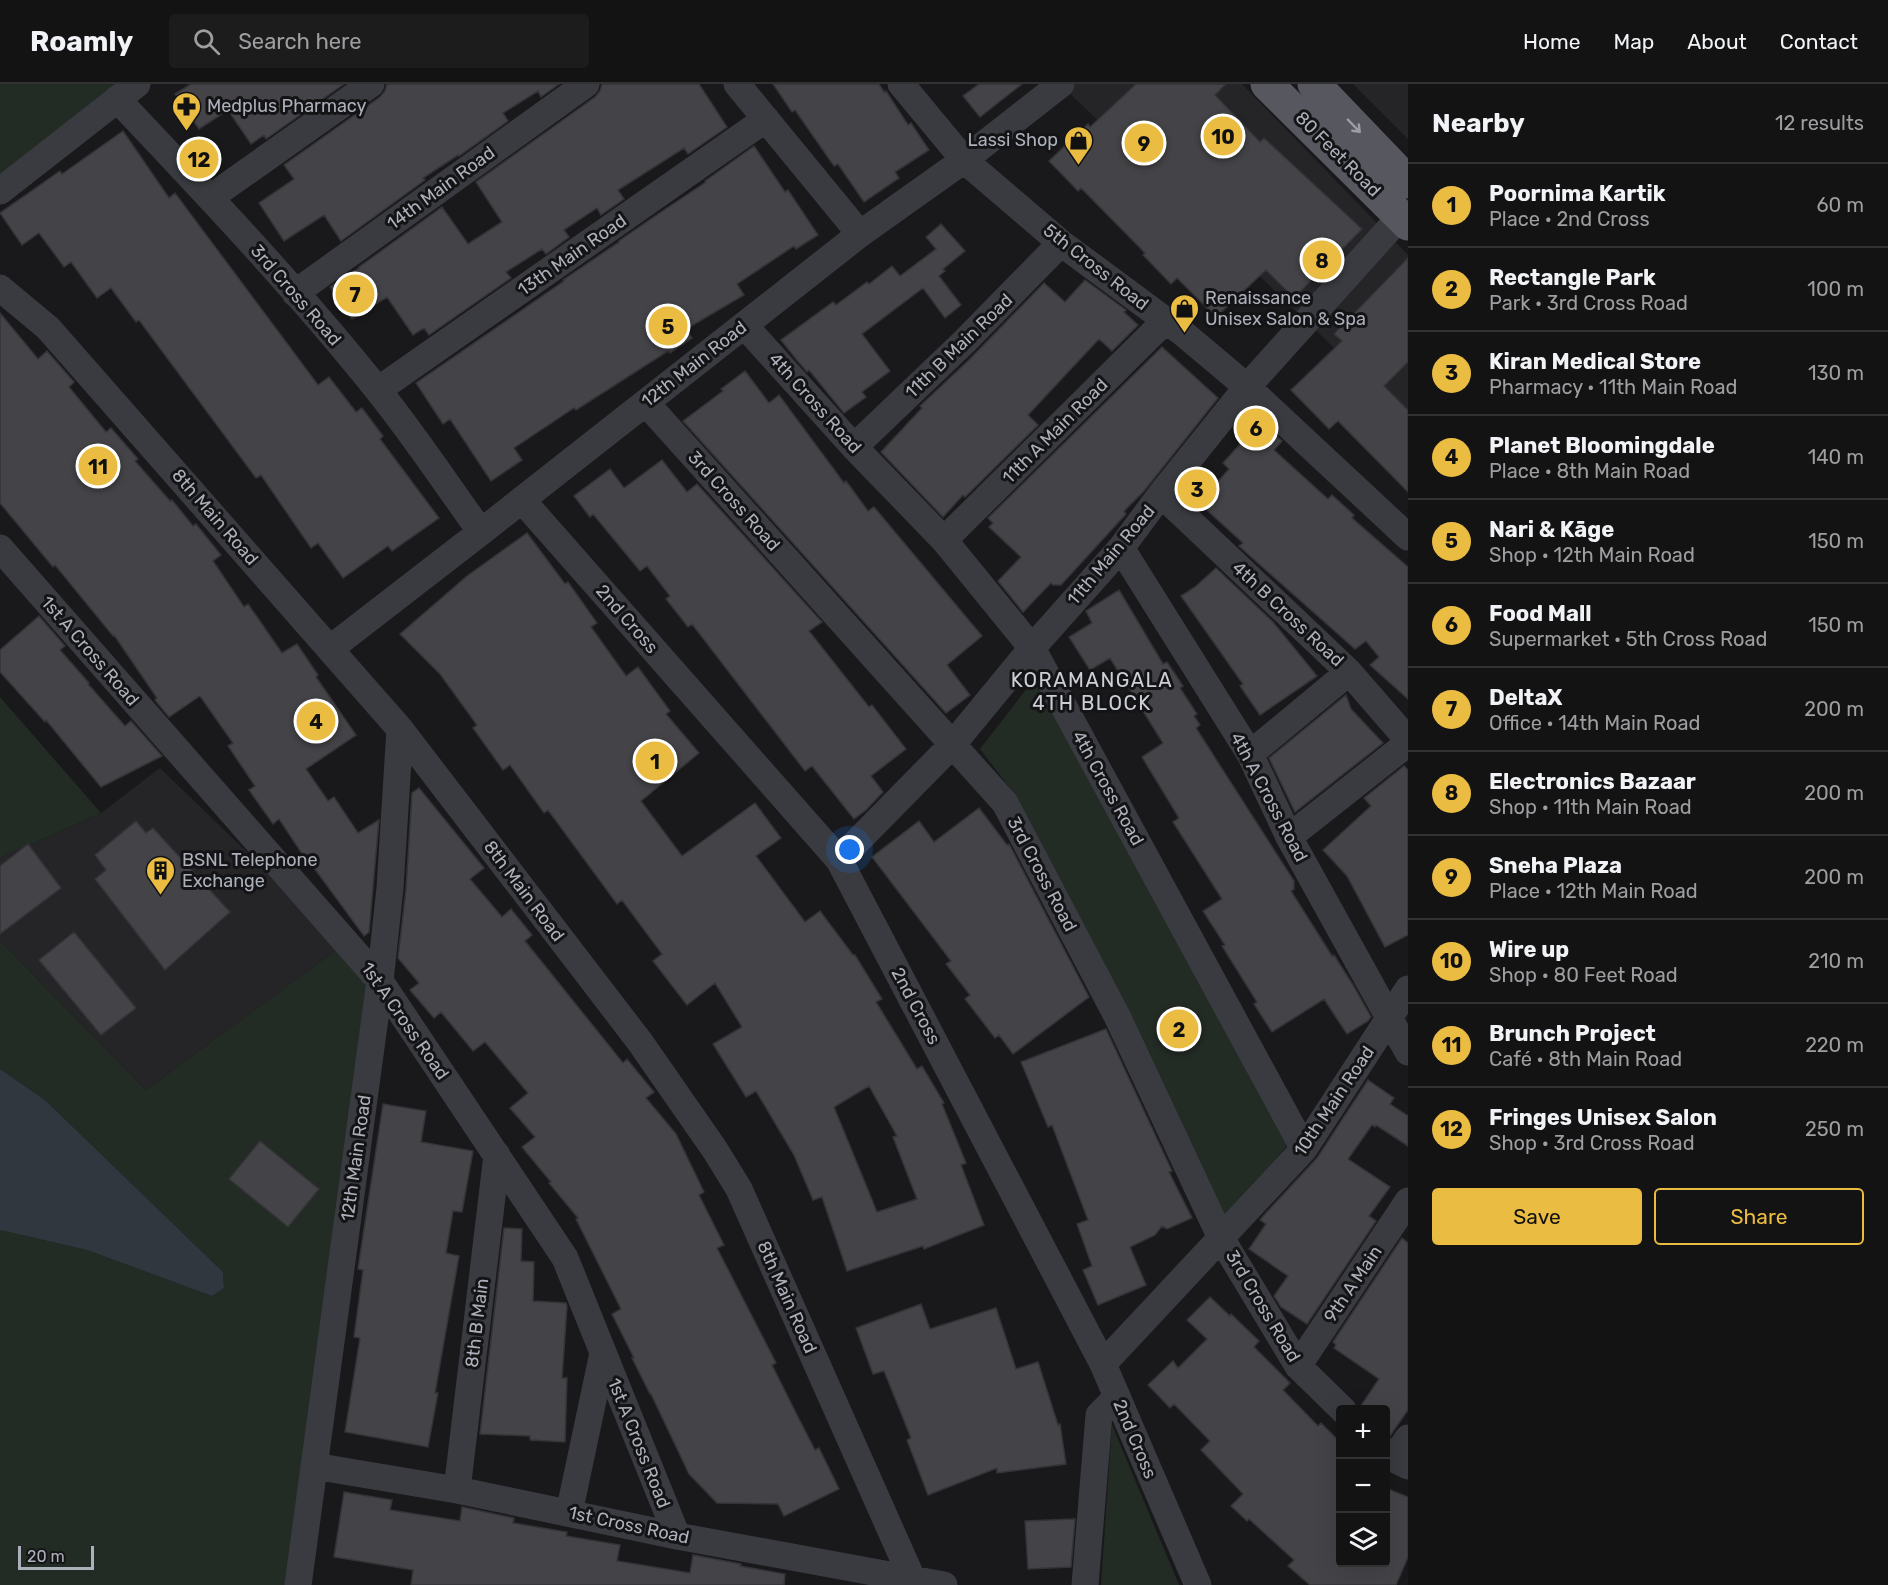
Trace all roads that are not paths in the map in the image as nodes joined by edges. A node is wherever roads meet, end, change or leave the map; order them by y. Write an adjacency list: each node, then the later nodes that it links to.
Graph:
1 (371, 84): 13 (street)
2 (586, 84): 18 (street, 14th Main Road)
3 (737, 84): 9 (street)
4 (901, 84): 10 (street, 5th Cross Road)
5 (1061, 84): 10 (street, 12th Main Road)
6 (1267, 84): 14 (main road, 80 Feet Road)
7 (1314, 84): 11 (main road, 80 Feet Road, one-way to 11)
8 (127, 91): 12 (street); 13 (street, 3rd Cross Road)
9 (766, 119): 15 (street); 22 (street, 13th Main Road)
10 (964, 160): 15 (street, 12th Main Road); 16 (street, 5th Cross Road)
11 (1408, 182)
12 (0, 190)
13 (211, 197): 18 (street, 3rd Cross Road)
14 (1404, 220): 21 (street, 11th Main Road)
15 (860, 234): 20 (street, 12th Main Road)
16 (1061, 243): 19 (street, 5th Cross Road); 24 (street, 11th B Main Road)
17 (0, 288): 32 (street, 8th Main Road)
18 (296, 293): 22 (street, 3rd Cross Road)
19 (1165, 321): 21 (street, 5th Cross Road); 29 (street, 11th A Main Road)
20 (744, 325): 23 (street, 12th Main Road); 24 (street, 4th Cross Road)
21 (1247, 387): 25 (street, 11th Main Road); 28 (street, 5th Cross Road)
22 (378, 390): 27 (street, 3rd Cross Road)
23 (646, 403): 26 (street, 12th Main Road); 37 (street, 3rd Cross Road)
24 (854, 447): 29 (street, 4th Cross Road)
25 (1161, 494): 30 (street, 11th Main Road); 34 (street, 4th B Cross Road)
26 (522, 500): 27 (street, 12th Main Road); 40 (street, 2nd Cross)
27 (482, 532): 32 (street, 12th Main Road)
28 (1408, 537)
29 (944, 540): 33 (street, 4th Cross Road)
30 (1121, 548): 33 (street, 11th Main Road); 38 (street, 4th A Cross Road)
31 (0, 549): 41 (street, 1st A Cross Road)
32 (331, 648): 35 (street, 8th Main Road)
33 (1032, 648): 37 (street, 11th Main Road); 45 (street, 4th Cross Road)
34 (1349, 672): 36 (street, 4th B Cross Road); 38 (street)
35 (400, 729): 41 (street, 12th Main Road); 58 (street, 8th Main Road)
36 (1408, 742): 39 (street)
37 (952, 744): 40 (street, 11th Main Road); 48 (street, 3rd Cross Road)
38 (1250, 754): 39 (street, 4th A Cross Road)
39 (1289, 837): 43 (street, 4th A Cross Road)
40 (839, 860): 50 (street, 2nd Cross)
41 (380, 981): 46 (street, 1st A Cross Road); 54 (street, 12th Main Road)
42 (1408, 989): 43 (street, 10th Main Road)
43 (1390, 1018): 44 (street, 4th A Cross Road); 45 (street, 10th Main Road)
44 (1408, 1052)
45 (1304, 1149): 48 (street, 10th Main Road)
46 (497, 1155): 49 (street, 1st A Cross Road); 55 (street, 8th B Main)
47 (1408, 1201): 51 (street, 9th A Main)
48 (1221, 1238): 50 (street, 10th Main Road); 51 (street, 3rd Cross Road)
49 (603, 1353): 56 (street); 57 (street, 1st A Cross Road)
50 (1103, 1364): 52 (street, 2nd Cross)
51 (1298, 1366): 53 (street, 3rd Cross Road)
52 (1117, 1397): 61 (street); 62 (street, 2nd Cross)
53 (1338, 1405)
54 (314, 1466): 55 (street, 1st Cross Road); 59 (street, 12th Main Road)
55 (458, 1490): 56 (street, 1st Cross Road)
56 (569, 1513): 57 (street, 1st Cross Road)
57 (677, 1536): 58 (street, 1st Cross Road)
58 (914, 1582): 60 (street, 1st Cross Road)
59 (298, 1585)
60 (944, 1585)
61 (1085, 1585)
62 (1198, 1585)

